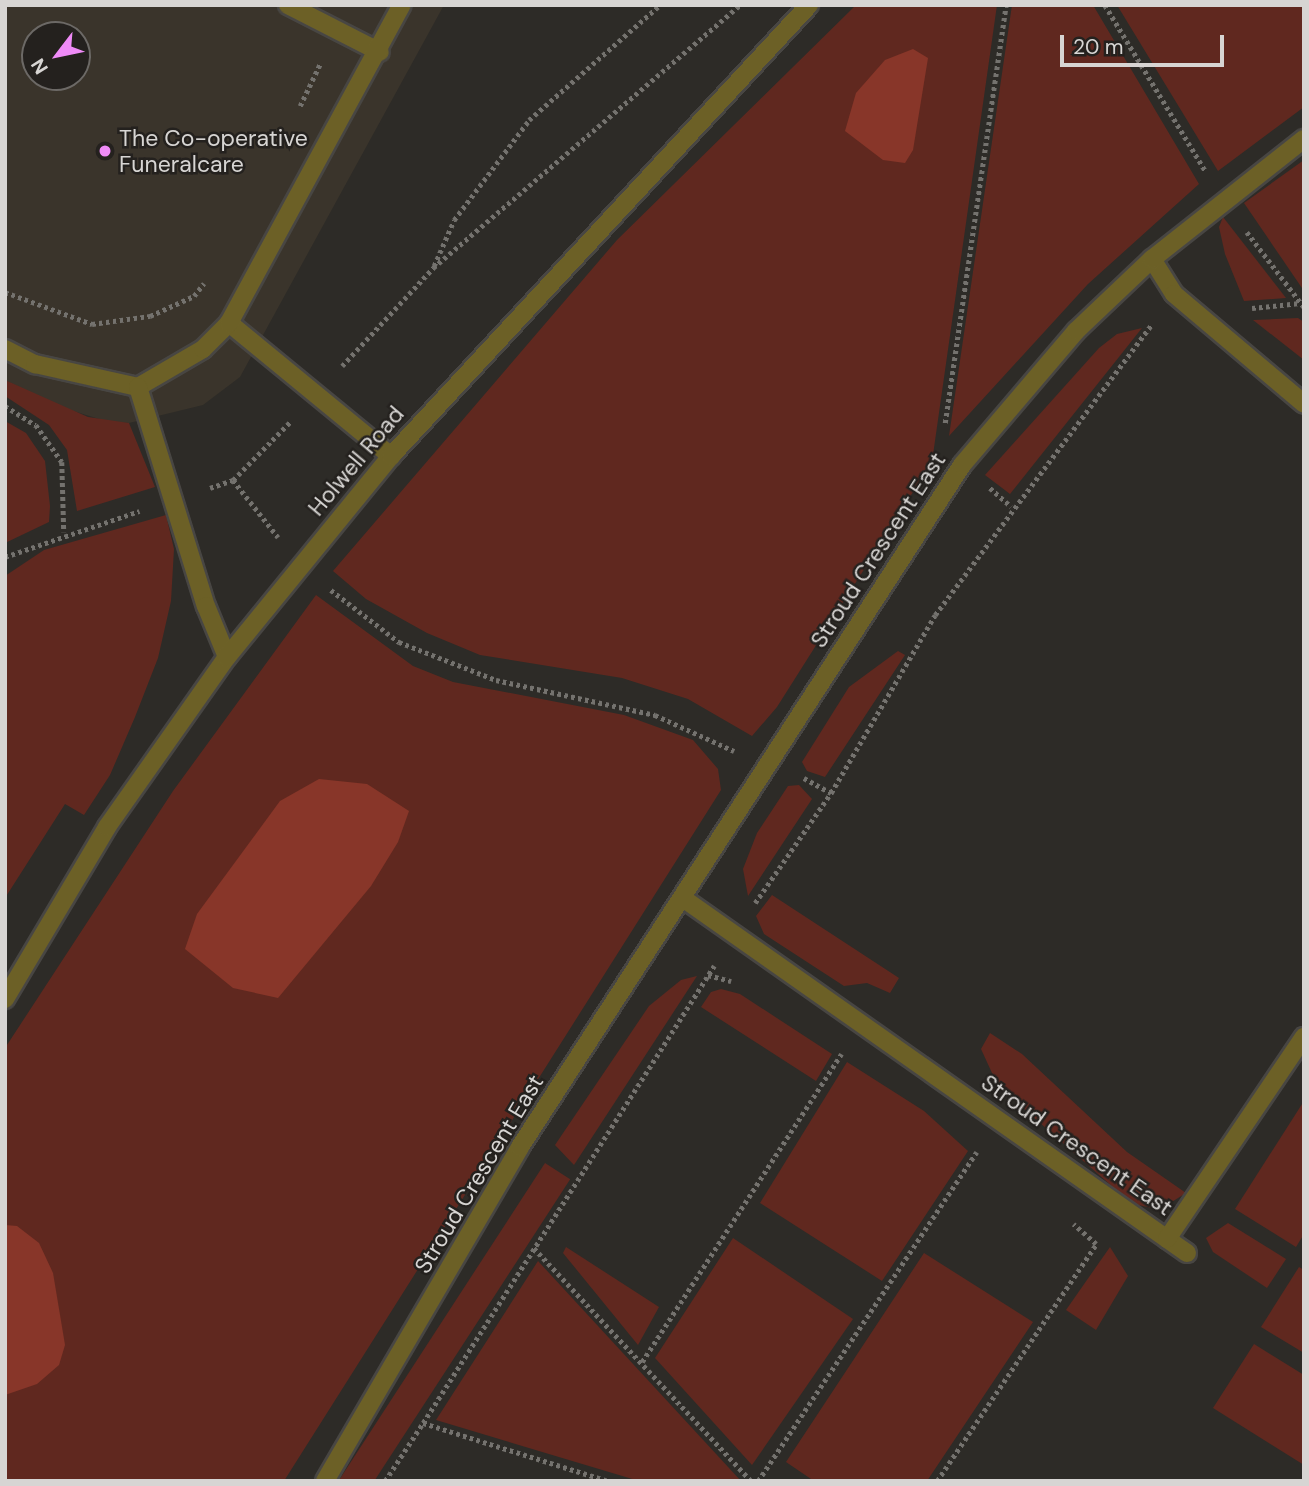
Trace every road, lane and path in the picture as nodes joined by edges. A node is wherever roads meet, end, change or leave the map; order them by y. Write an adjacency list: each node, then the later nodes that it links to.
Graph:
1 (288, 5): 8 (street)
2 (402, 5): 9 (street)
3 (660, 5): 14 (path)
4 (740, 5): 14 (path)
5 (809, 5): 26 (street, Holwell Road)
6 (1006, 5): 27 (path)
7 (1105, 5): 12 (path)
8 (337, 30): 9 (street); 10 (path)
9 (380, 51): 20 (street)
10 (296, 113)
11 (1304, 139): 12 (street, Stroud Crescent East)
12 (1224, 201): 13 (street, Stroud Crescent East); 18 (path)
13 (1152, 259): 17 (street); 27 (street, Stroud Crescent East)
14 (433, 268): 23 (path)
15 (209, 277): 16 (path)
16 (5, 292)
17 (1174, 294): 24 (street); 30 (path)
18 (1302, 305): 19 (path)
19 (1246, 309)
20 (229, 323): 22 (street); 23 (street)
21 (5, 349): 22 (street)
22 (138, 387): 29 (street)
23 (318, 393): 26 (street); 28 (path)
24 (1304, 404)
25 (5, 406): 31 (path)
26 (391, 456): 33 (street, Holwell Road)
27 (962, 465): 30 (path); 35 (street, Stroud Crescent East)
28 (233, 480): 29 (path); 33 (path)
29 (175, 500): 31 (path); 34 (street)
30 (1012, 506): 36 (path)
31 (64, 533): 32 (path)
32 (5, 556)
33 (301, 567): 34 (street, Holwell Road); 35 (path)
34 (228, 657): 41 (street, Holwell Road)
35 (766, 766): 36 (path); 37 (street, Stroud Crescent East)
36 (831, 793): 38 (path)
37 (684, 899): 38 (street, Stroud Crescent East); 53 (street, Stroud Crescent East)
38 (734, 934): 39 (path); 48 (street, Stroud Crescent East)
39 (708, 975): 40 (path); 49 (path)
40 (741, 984)
41 (5, 999)
42 (1304, 1037): 48 (street, Stroud Crescent East)
43 (833, 1042): 44 (path)
44 (845, 1049): 45 (path); 51 (path)
45 (856, 1056)
46 (982, 1146): 57 (path)
47 (1067, 1218): 58 (path)
48 (1163, 1236): 50 (street, Stroud Crescent East)
49 (534, 1248): 51 (path); 52 (path)
50 (1187, 1253)
51 (642, 1362): 56 (path)
52 (423, 1423): 54 (path); 55 (path)
53 (325, 1481)
54 (385, 1481)
55 (608, 1481)
56 (751, 1481)
57 (758, 1481)
58 (937, 1481)

